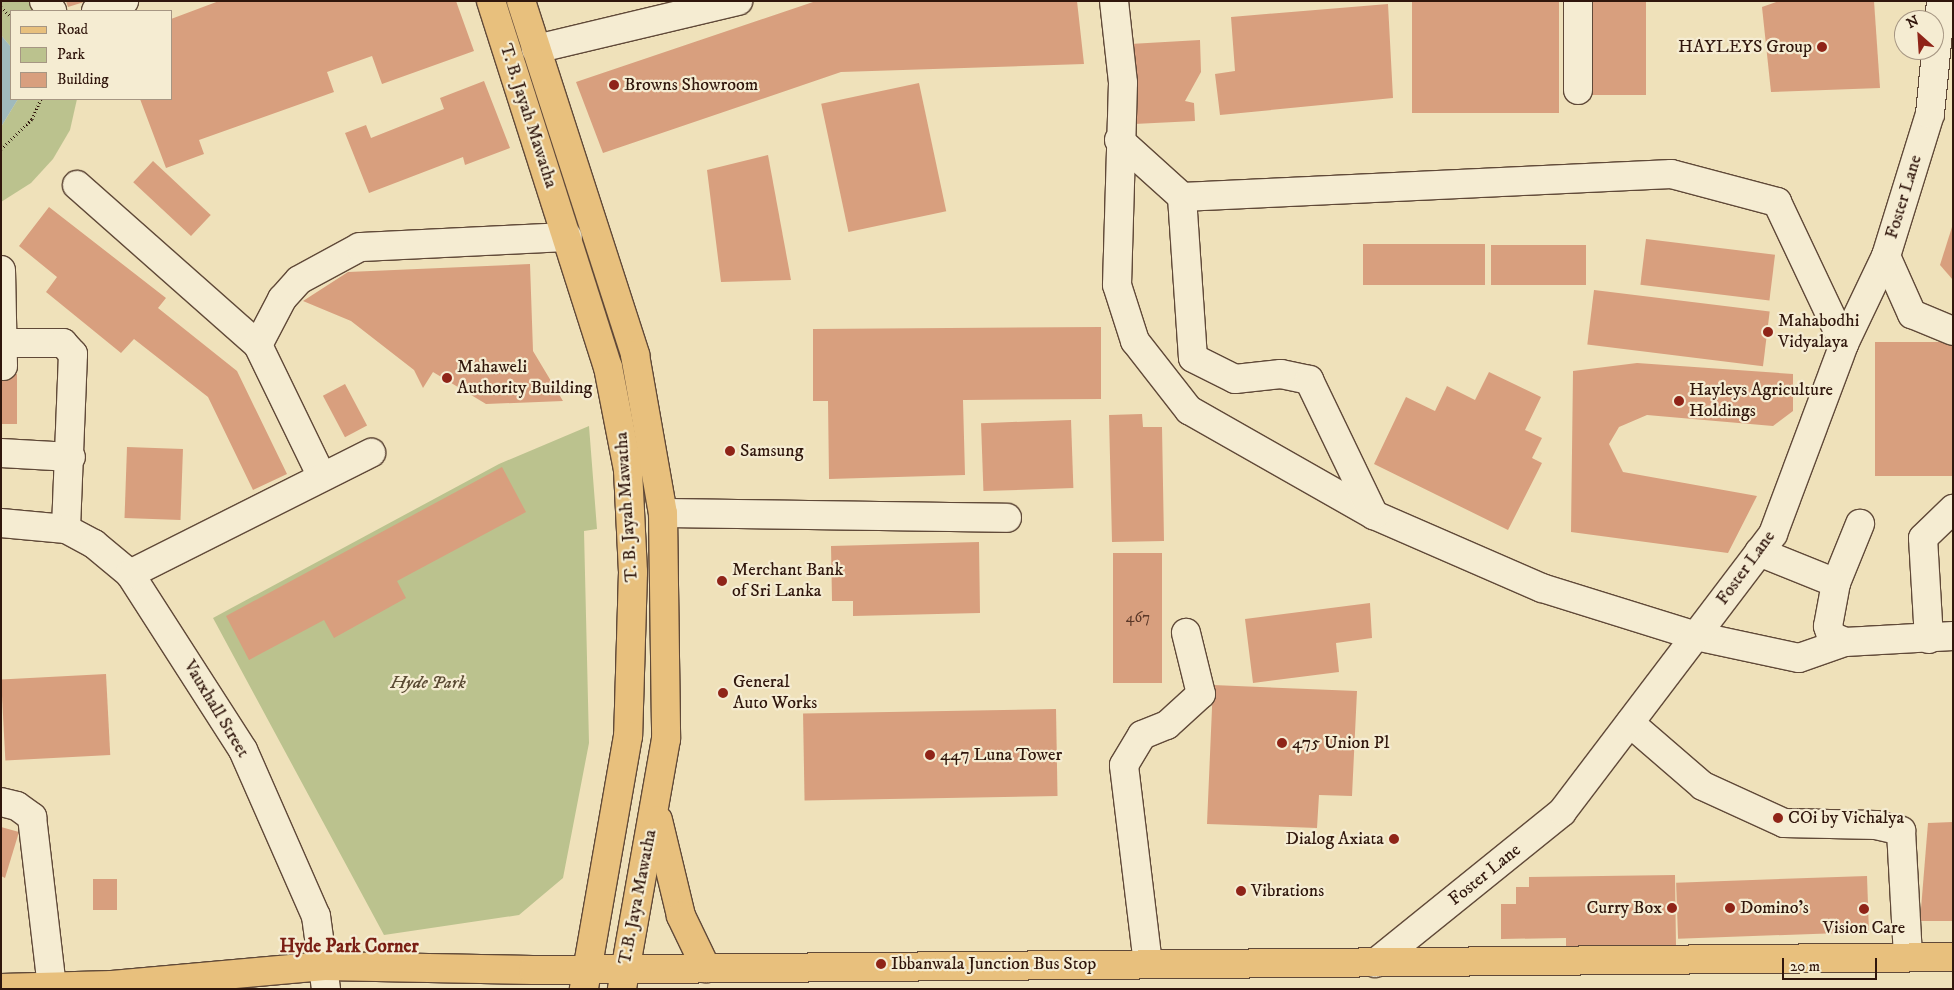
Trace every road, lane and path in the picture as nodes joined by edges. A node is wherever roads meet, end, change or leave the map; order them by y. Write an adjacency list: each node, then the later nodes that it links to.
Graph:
1 (124, 1): 9 (street)
2 (491, 1): 18 (main road, T. B. Jayah Mawatha)
3 (521, 1): 11 (main road, T. B. Jayah Mawatha)
4 (738, 1): 11 (street)
5 (1114, 1): 14 (street)
6 (1578, 1): 12 (street)
7 (1941, 1): 19 (street, Foster Lane)
8 (1, 7): 10 (path)
9 (99, 10)
10 (10, 16)
11 (536, 49): 29 (main road, T. B. Jayah Mawatha)
12 (1578, 90)
13 (41, 100): 15 (path)
14 (1119, 140): 17 (street); 30 (street)
15 (1, 149)
16 (77, 185): 23 (street)
17 (1182, 197): 22 (street); 30 (street)
18 (568, 237): 23 (street); 52 (main road, T. B. Jayah Mawatha)
19 (1886, 256): 21 (street); 22 (street, Foster Lane)
20 (1, 270): 26 (street)
21 (1953, 331)
22 (1844, 344): 35 (street, Foster Lane)
23 (258, 345): 27 (street)
24 (371, 452): 27 (street)
25 (1, 454): 26 (street)
26 (71, 458): 34 (street)
27 (321, 474): 36 (street)
28 (1953, 509): 40 (street)
29 (662, 513): 31 (street); 44 (main road, T. B. Jayah Mawatha)
30 (1374, 515): 39 (street)
31 (1008, 518)
32 (1, 523): 34 (street, Vauxhall Street)
33 (1860, 524): 37 (street)
34 (66, 528): 36 (street, Vauxhall Street)
35 (1759, 552): 37 (street); 39 (street, Foster Lane)
36 (130, 574): 50 (street, Vauxhall Street)
37 (1836, 584): 41 (street)
38 (1186, 633): 48 (street)
39 (1696, 636): 41 (street); 42 (street, Foster Lane)
40 (1941, 637): 41 (street)
41 (1846, 642)
42 (1630, 723): 45 (street); 47 (street, Foster Lane)
43 (1, 802): 53 (street)
44 (656, 806): 49 (main road); 51 (main road, T.B. Jaya Mawatha)
45 (1908, 957): 46 (main road); 47 (main road)
46 (1953, 957)
47 (1375, 962): 48 (main road)
48 (1148, 964): 49 (main road)
49 (706, 968): 51 (main road)
50 (325, 977): 52 (main road); 53 (main road)
51 (623, 978): 52 (main road)
52 (585, 979)
53 (52, 987): 54 (main road)
54 (1, 988)

